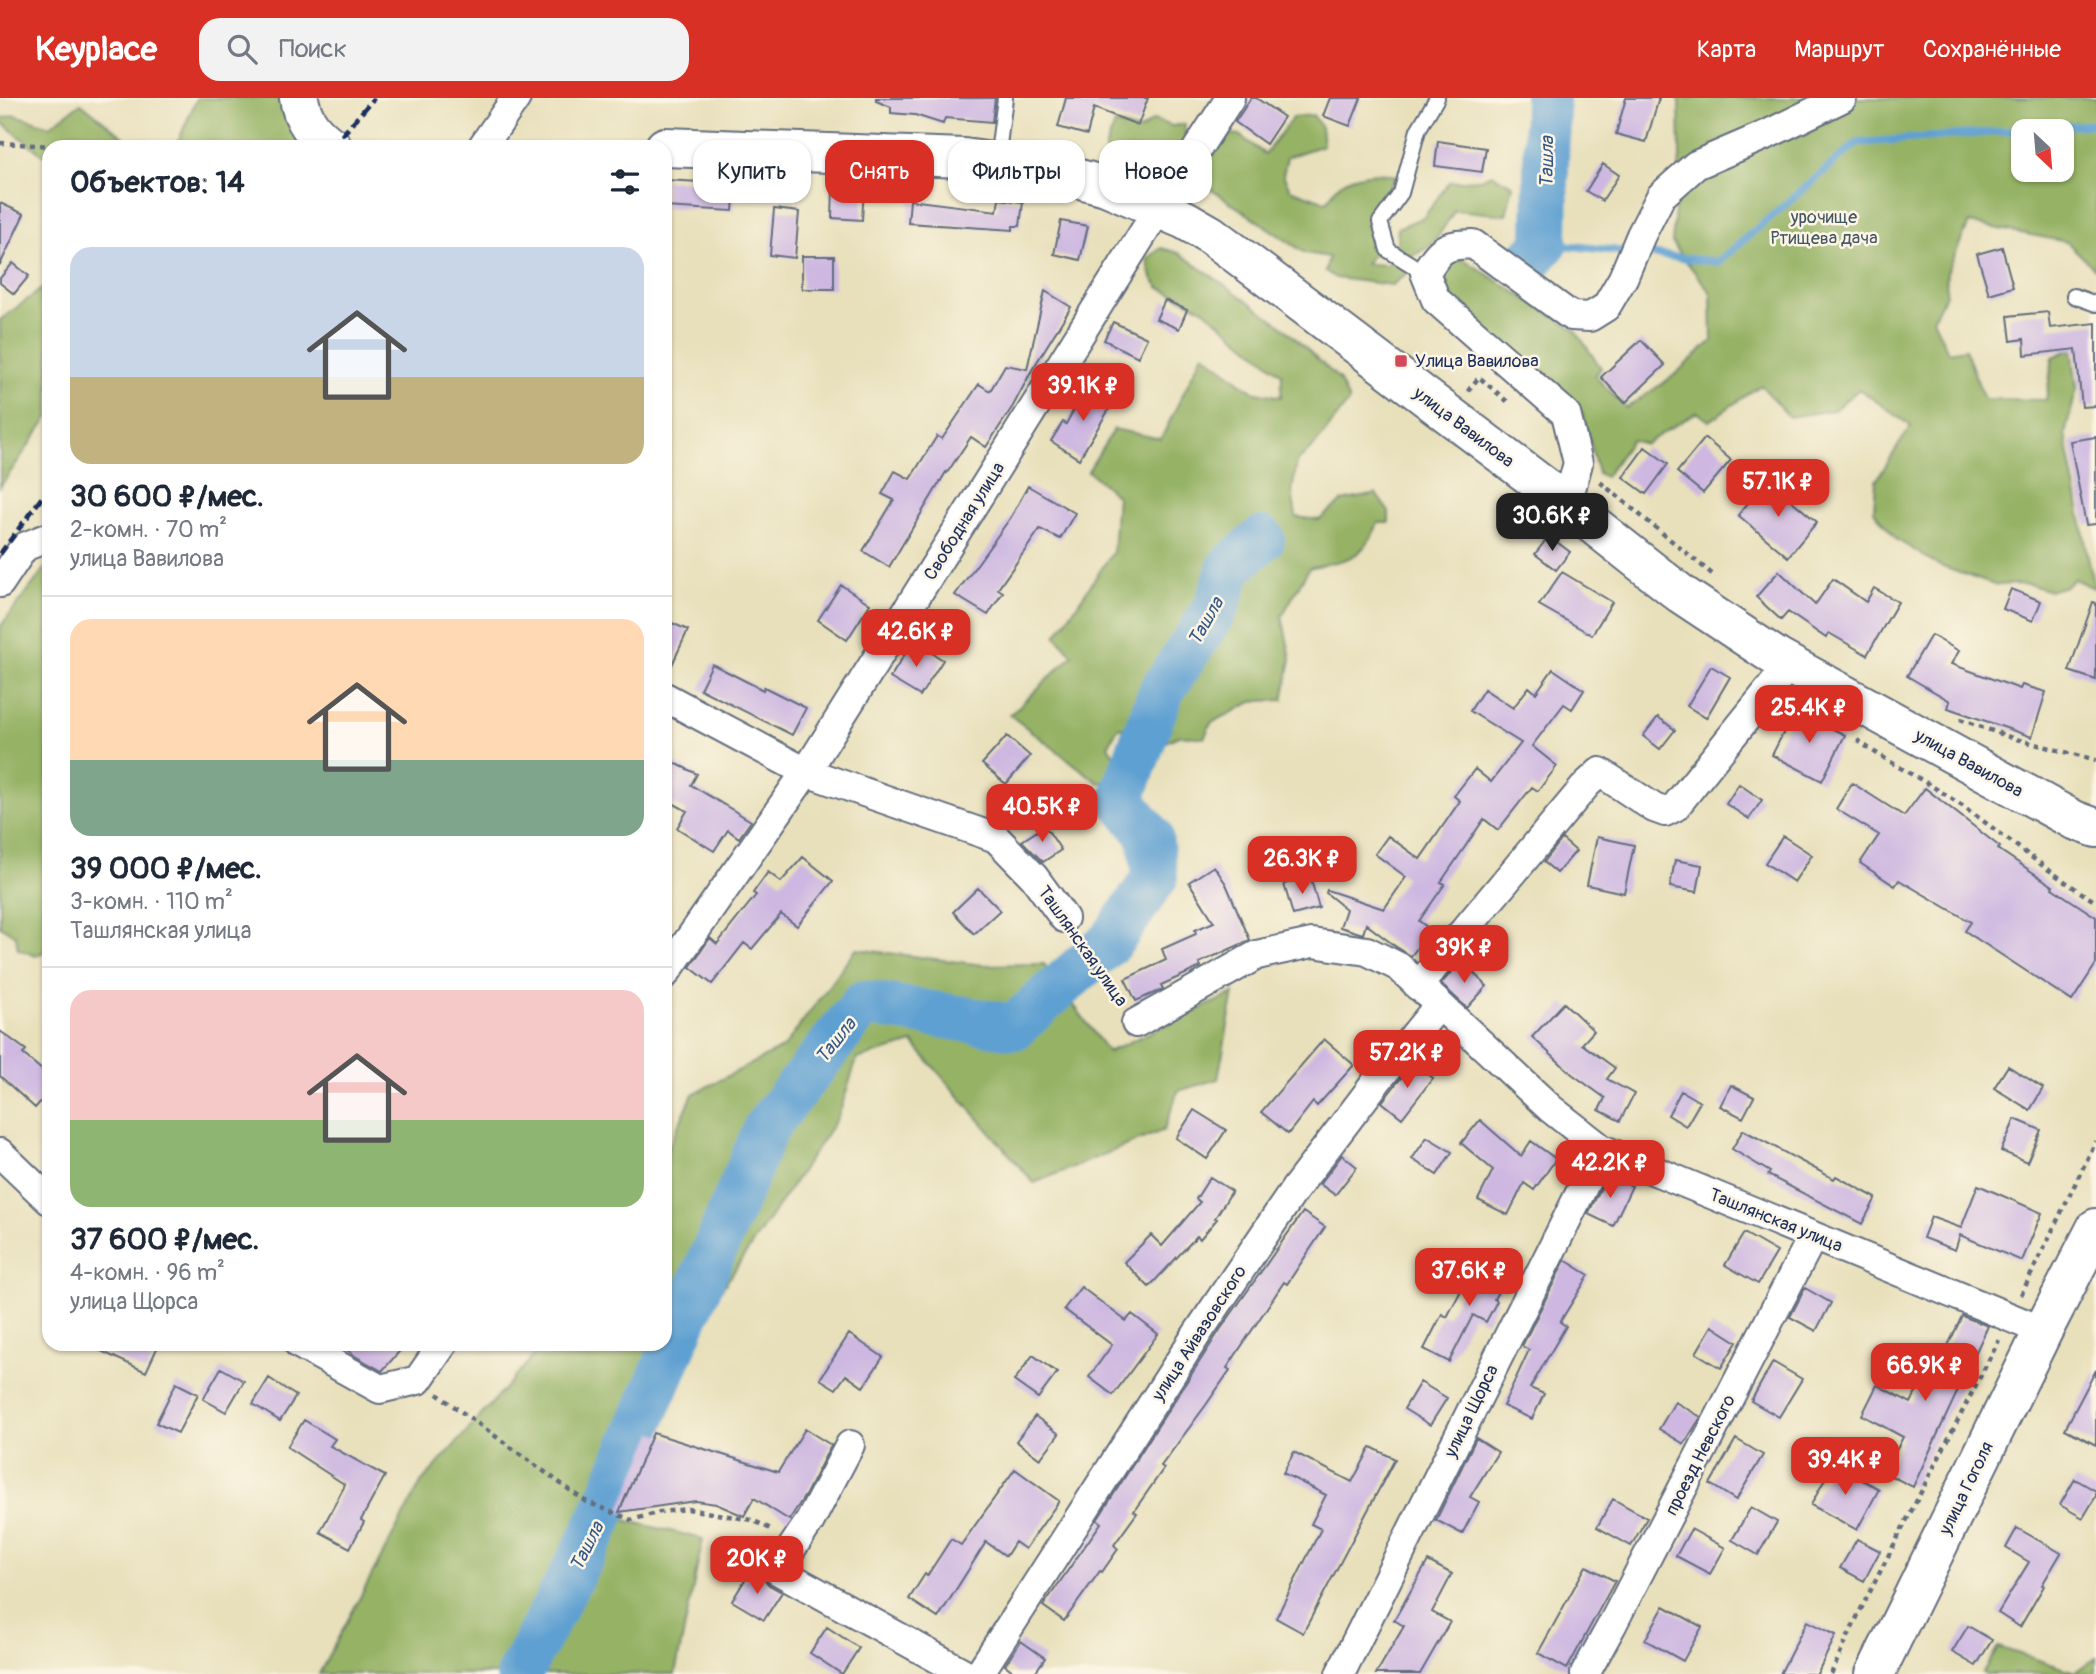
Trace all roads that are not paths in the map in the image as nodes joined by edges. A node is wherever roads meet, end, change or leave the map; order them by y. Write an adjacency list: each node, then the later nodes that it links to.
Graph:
1 (299, 98): 7 (main road)
2 (516, 98): 8 (street)
3 (1005, 98): 9 (lane)
4 (1230, 98): 13 (street, Свободная улица)
5 (1437, 98): 14 (lane)
6 (1842, 98): 14 (street)
7 (322, 140)
8 (487, 140)
9 (1000, 140)
10 (672, 147): 11 (main road, улица Вавилова)
11 (948, 157)
12 (1085, 181): 13 (main road, улица Вавилова)
13 (1159, 208): 17 (main road, улица Вавилова); 22 (street, Свободная улица)
14 (1425, 273): 17 (street)
15 (2074, 296): 16 (lane)
16 (2096, 304)
17 (1567, 504): 20 (main road, улица Вавилова)
18 (42, 540): 19 (street)
19 (0, 583)
20 (1789, 665): 23 (main road, улица Вавилова); 26 (street)
21 (672, 701): 22 (street, Ташлянская улица)
22 (806, 772): 24 (street, Ташлянская улица); 25 (street, Свободная улица)
23 (2096, 828)
24 (1064, 918)
25 (672, 964)
26 (1418, 986): 27 (street, Ташлянская улица); 28 (street, Ташлянская улица)
27 (1439, 1005): 29 (street, Ташлянская улица); 40 (street, улица Айвазовского)
28 (1136, 1023)
29 (1602, 1149): 34 (street, Ташлянская улица); 41 (street, улица Щорса)
30 (0, 1153): 32 (street)
31 (0, 1179): 32 (street)
32 (41, 1193)
33 (2096, 1228): 35 (main road, улица Гоголя)
34 (1813, 1236): 35 (street, Ташлянская улица); 42 (street, проезд Невского)
35 (2027, 1324): 43 (main road, улица Гоголя)
36 (312, 1351): 37 (street)
37 (438, 1351)
38 (850, 1445): 39 (street)
39 (966, 1674)
40 (979, 1674)
41 (1340, 1674)
42 (1585, 1674)
43 (1875, 1674)

